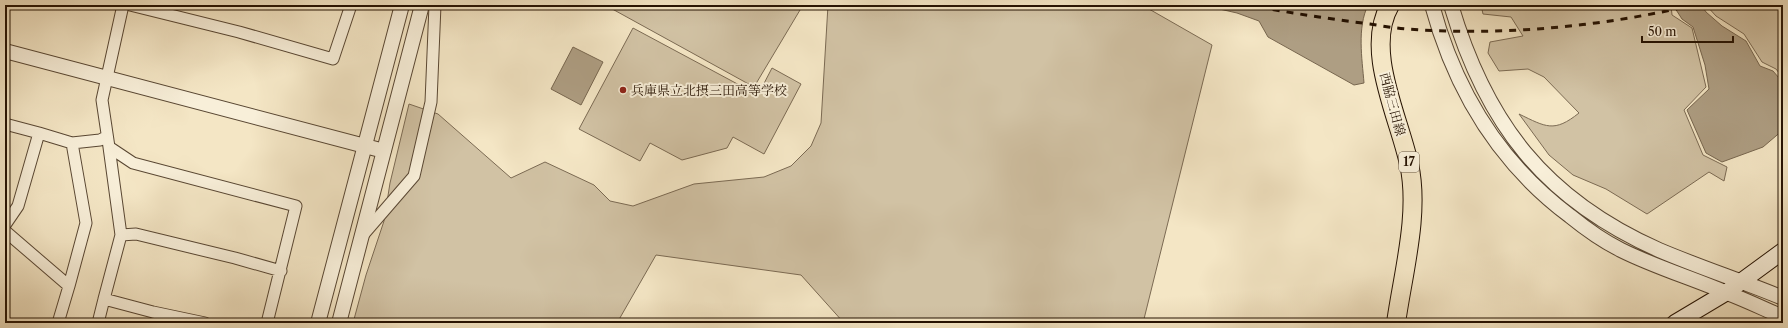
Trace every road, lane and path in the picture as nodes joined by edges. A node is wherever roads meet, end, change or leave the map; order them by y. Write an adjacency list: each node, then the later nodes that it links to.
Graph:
1 (124, 5): 11 (street)
2 (130, 5): 3 (street)
3 (351, 5)
4 (402, 5): 16 (street)
5 (422, 5): 17 (street)
6 (435, 5): 21 (street)
7 (1390, 5): 36 (main road, 西脇三田線 / 17)
8 (1432, 5): 26 (street)
9 (1452, 5): 24 (street)
10 (5, 51): 11 (street)
11 (107, 78): 14 (street); 16 (street)
12 (5, 124): 13 (street)
13 (39, 133): 15 (street); 18 (street)
14 (107, 142): 15 (street); 20 (street); 23 (street)
15 (72, 143): 25 (street)
16 (364, 147): 17 (street); 34 (street)
17 (384, 151): 21 (street)
18 (5, 225)
19 (5, 231): 25 (street)
20 (121, 235): 23 (street); 28 (street)
21 (361, 237): 35 (street)
22 (1783, 251): 24 (main road)
23 (281, 271): 33 (street)
24 (1742, 281): 26 (main road); 27 (street)
25 (69, 286): 30 (street)
26 (1727, 292): 29 (street); 37 (main road)
27 (1783, 298)
28 (104, 299): 31 (street); 32 (street)
29 (1783, 317)
30 (58, 323)
31 (98, 323)
32 (205, 323)
33 (267, 323)
34 (318, 323)
35 (339, 323)
36 (1396, 323)
37 (1675, 323)

